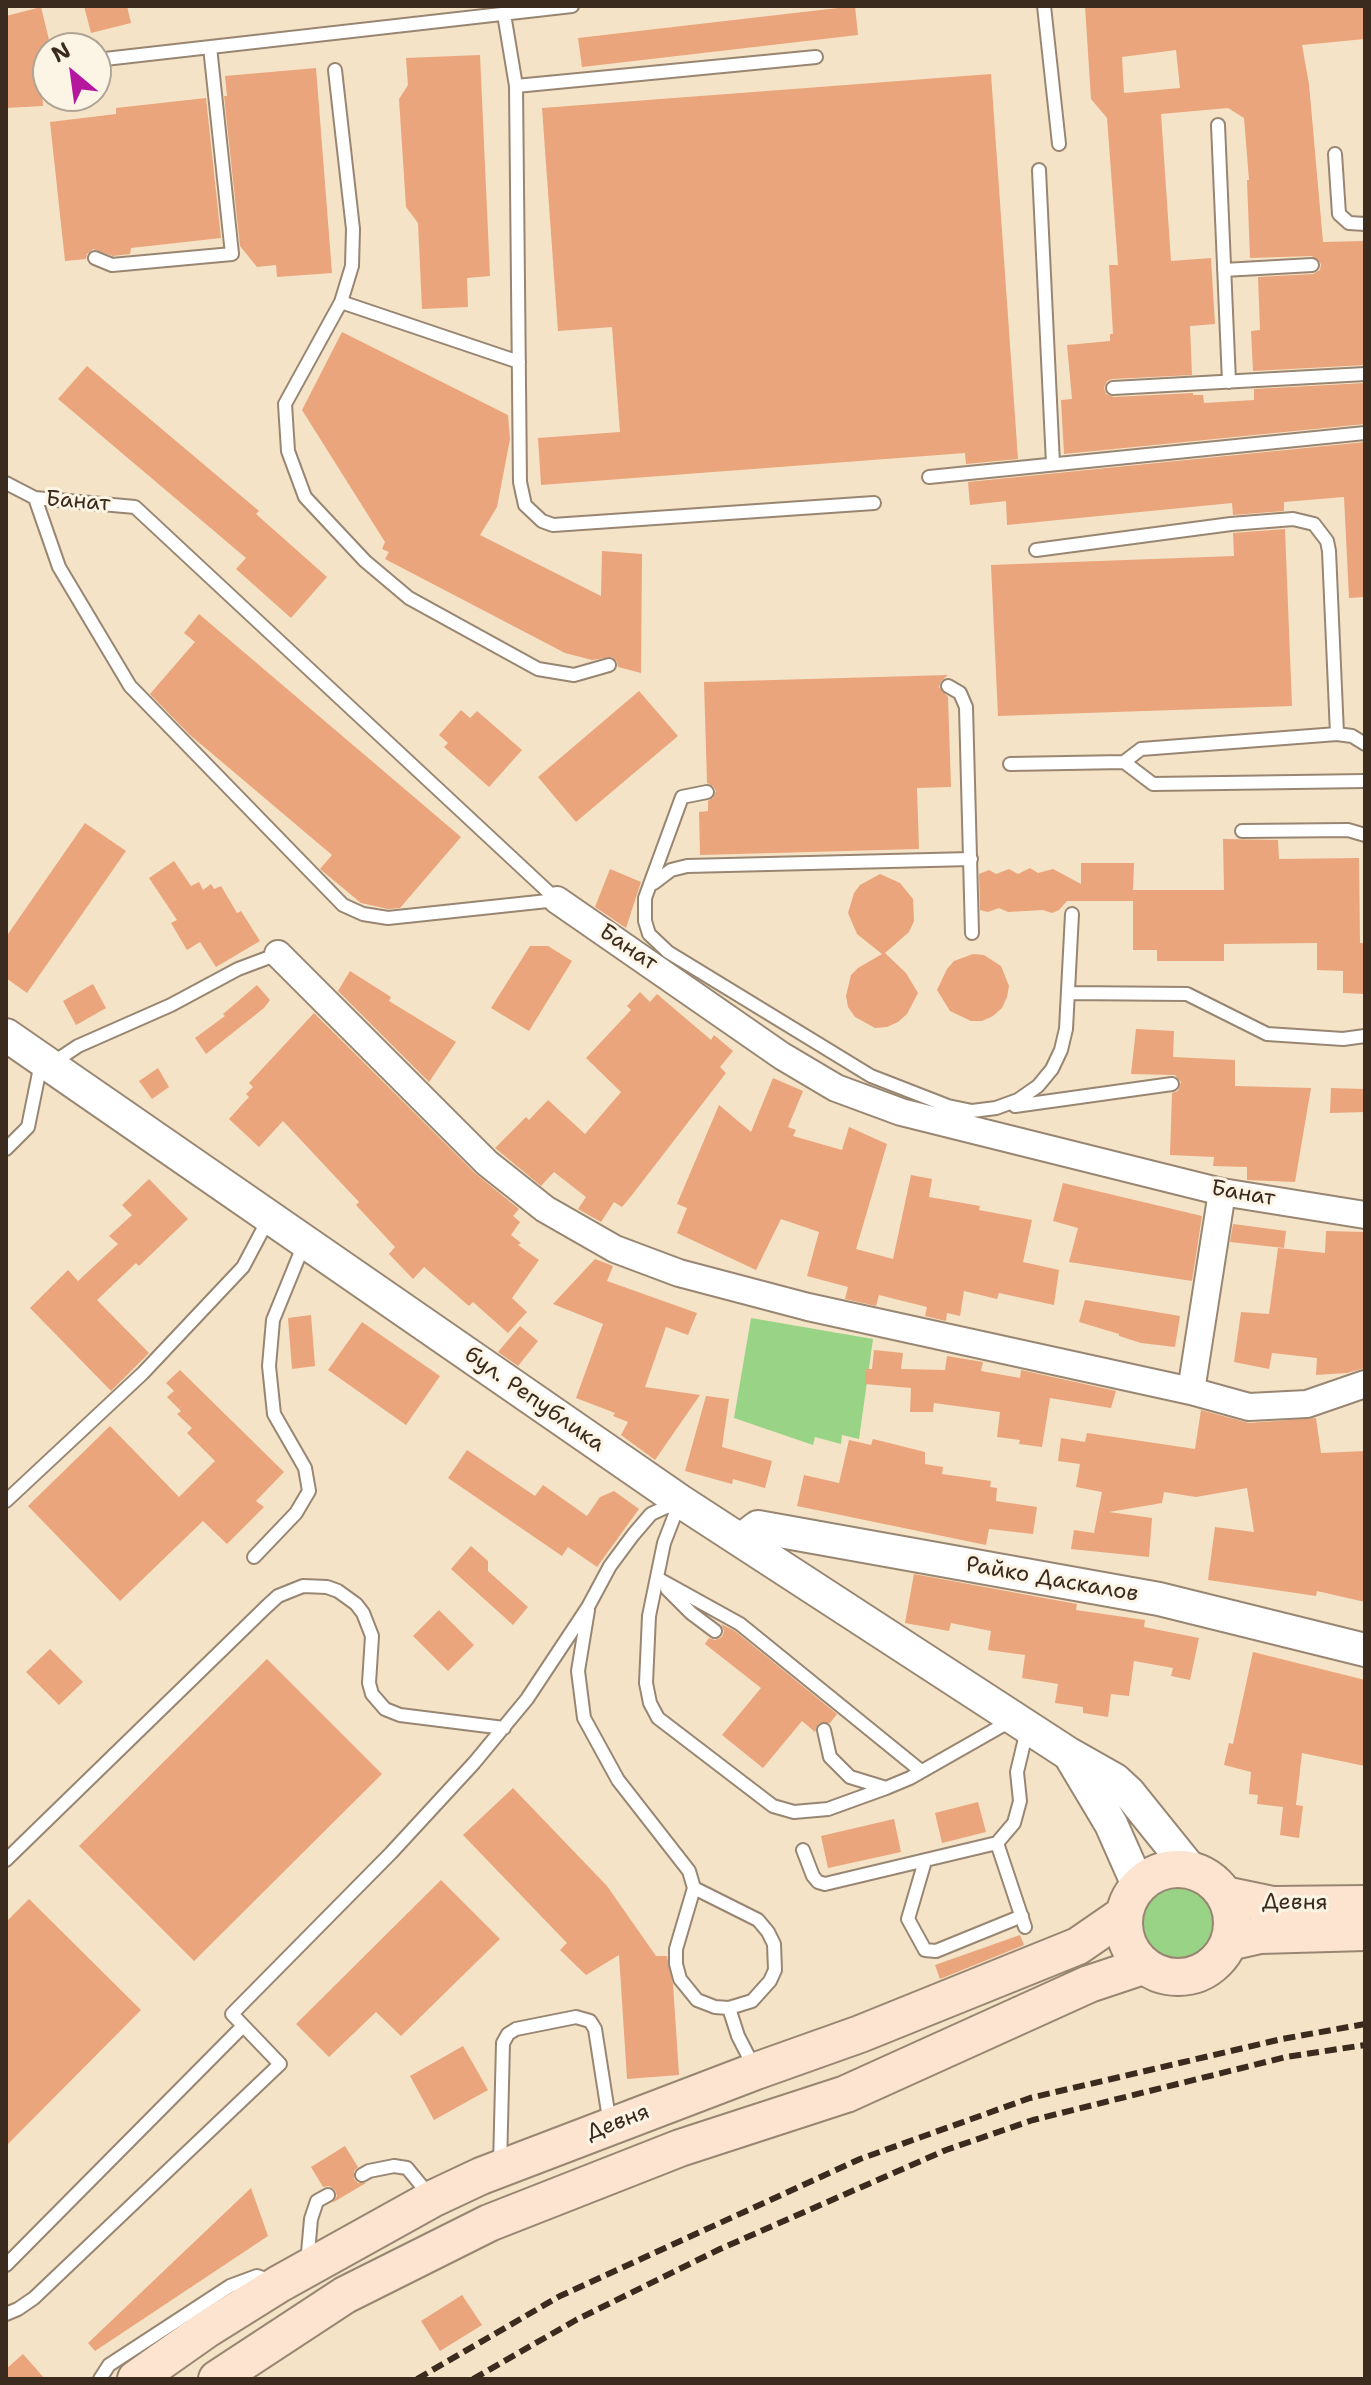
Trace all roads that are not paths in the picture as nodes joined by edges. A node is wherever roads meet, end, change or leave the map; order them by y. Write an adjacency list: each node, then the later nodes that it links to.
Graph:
1 (572, 6): 3 (lane)
2 (1044, 6): 10 (lane)
3 (504, 14): 4 (lane); 8 (lane)
4 (210, 47): 6 (lane); 14 (lane)
5 (816, 57): 8 (lane)
6 (112, 58)
7 (335, 70): 17 (lane)
8 (516, 86): 18 (lane)
9 (1218, 125): 16 (lane)
10 (1059, 144)
11 (1335, 154): 13 (lane)
12 (1039, 170): 23 (lane)
13 (1365, 224)
14 (95, 258)
15 (1312, 265): 16 (lane)
16 (1224, 270): 20 (lane)
17 (341, 302): 18 (lane); 29 (lane)
18 (519, 362): 27 (lane)
19 (1365, 374): 20 (lane)
20 (1229, 382): 21 (lane)
21 (1113, 388)
22 (1365, 433): 23 (lane)
23 (1053, 464): 24 (lane)
24 (929, 477)
25 (6, 483): 26 (lane, Банат)
26 (35, 498): 41 (lane, Банат); 41 (lane)
27 (874, 503)
28 (1036, 550): 31 (lane)
29 (609, 665)
30 (948, 686): 39 (lane)
31 (1337, 734): 32 (lane); 33 (lane)
32 (1365, 744)
33 (1124, 762): 34 (lane); 35 (lane)
34 (1010, 764)
35 (1365, 781)
36 (707, 792): 40 (lane)
37 (1242, 831): 38 (lane)
38 (1365, 835)
39 (971, 859): 40 (lane); 43 (lane)
40 (650, 889): 50 (lane)
41 (557, 900): 52 (street, Банат)
42 (1072, 914): 45 (lane)
43 (972, 933)
44 (278, 954): 48 (lane); 57 (street)
45 (1068, 993): 47 (lane); 50 (lane)
46 (6, 1035): 48 (street, бул. Република)
47 (1365, 1036)
48 (46, 1062): 51 (lane); 54 (street, бул. Република)
49 (1172, 1084): 50 (lane)
50 (996, 1108)
51 (6, 1149)
52 (1222, 1192): 53 (street, Банат); 57 (street)
53 (1365, 1215)
54 (270, 1217): 55 (street, бул. Република); 58 (lane)
55 (306, 1241): 59 (street, бул. Република); 61 (lane)
56 (1365, 1384): 57 (street)
57 (1191, 1391)
58 (6, 1501)
59 (680, 1501): 60 (street, бул. Република); 62 (lane); 63 (lane)
60 (741, 1540): 65 (street, Райко Даскалов); 66 (street, бул. Република)
61 (254, 1557)
62 (657, 1578): 64 (lane); 70 (lane); 71 (lane)
63 (588, 1607): 67 (lane); 77 (lane)
64 (715, 1631)
65 (1365, 1650)
66 (1021, 1722): 69 (street, бул. Република); 70 (lane); 72 (lane)
67 (504, 1728): 74 (lane); 84 (lane)
68 (824, 1730): 71 (lane)
69 (1069, 1754): 76 (street, бул. Република); 79 (street, бул. Република)
70 (921, 1771): 71 (lane)
71 (886, 1788)
72 (997, 1843): 75 (lane); 75 (lane)
73 (803, 1850): 75 (lane)
74 (6, 1860)
75 (925, 1861)
76 (1191, 1870): 78 (main road); 79 (main road)
77 (694, 1888): 83 (lane); 83 (lane)
78 (1225, 1895): 80 (main road, Девня); 81 (main road)
79 (1131, 1900): 82 (main road); 85 (main road, Девня)
80 (1359, 1908): 81 (main road, Девня)
81 (1229, 1942): 82 (main road)
82 (1143, 1966): 96 (main road, Девня)
83 (729, 2008): 85 (lane)
84 (243, 2026): 91 (lane); 93 (lane)
85 (756, 2071): 86 (main road, Девня)
86 (610, 2126): 87 (main road, Девня); 87 (lane)
87 (500, 2169): 90 (main road, Девня)
88 (362, 2175): 90 (lane)
89 (328, 2195): 92 (lane)
90 (432, 2199): 92 (main road, Девня)
91 (6, 2265)
92 (293, 2276): 94 (lane); 95 (main road, Девня)
93 (6, 2314)
94 (100, 2379)
95 (136, 2379)
96 (217, 2379)

